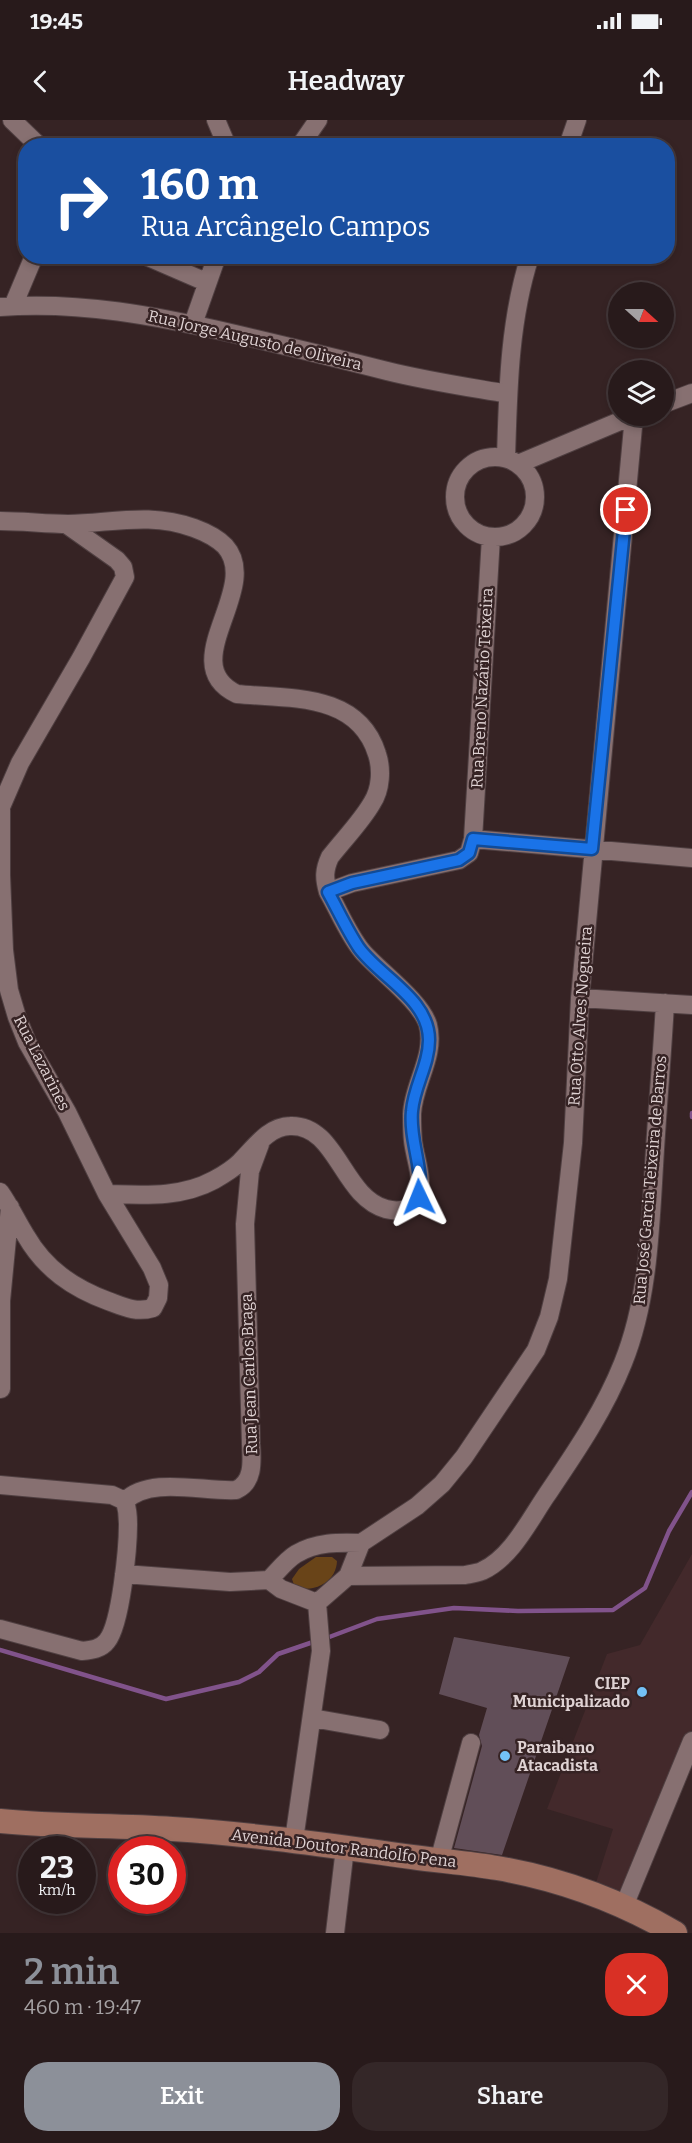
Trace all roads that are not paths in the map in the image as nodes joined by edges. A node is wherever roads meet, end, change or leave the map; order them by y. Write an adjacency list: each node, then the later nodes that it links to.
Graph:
1 (12, 120): 5 (street)
2 (216, 120): 6 (street)
3 (318, 120): 7 (street)
4 (577, 120): 8 (street)
5 (31, 138)
6 (224, 138)
7 (306, 138)
8 (571, 138)
9 (30, 264): 14 (street)
10 (164, 264): 13 (street)
11 (214, 264): 13 (street)
12 (528, 264): 17 (street)
13 (206, 282): 15 (street)
14 (7, 307): 15 (street, Rua Jorge Augusto de Oliveira)
15 (193, 324): 17 (street, Rua Jorge Augusto de Oliveira)
16 (692, 393): 18 (street)
17 (508, 394): 21 (street)
18 (674, 400)
19 (608, 425): 21 (street)
20 (632, 426): 27 (street, Rua Otto Alves Nogueira)
21 (512, 461): 24 (street); 24 (street)
22 (0, 521): 23 (street)
23 (66, 524): 25 (street, Rua Lazarines); 29 (street)
24 (490, 537): 26 (street, Rua Breno Nazário Teixeira)
25 (0, 807): 34 (street, Rua Lazarines)
26 (473, 839): 27 (street); 29 (street)
27 (592, 849): 28 (street); 30 (street, Rua Otto Alves Nogueira)
28 (692, 858)
29 (328, 892): 33 (street)
30 (580, 998): 31 (street); 39 (street, Rua Otto Alves Nogueira)
31 (665, 1004): 32 (street); 41 (street, Rua José Garcia Teixeira de Barros)
32 (692, 1005)
33 (261, 1140): 34 (street); 38 (street, Rua Jean Carlos Braga)
34 (107, 1194): 35 (street, Rua Lazarines)
35 (5, 1199): 36 (street, Rua Lazarines)
36 (1, 1389)
37 (0, 1485): 38 (street)
38 (125, 1501): 40 (street)
39 (361, 1543): 41 (street); 42 (street)
40 (124, 1574): 42 (street); 44 (street)
41 (348, 1576): 43 (street)
42 (269, 1580): 43 (street)
43 (317, 1603): 45 (street)
44 (0, 1629)
45 (312, 1718): 46 (street); 50 (street)
46 (380, 1730)
47 (692, 1741): 53 (street)
48 (471, 1743): 52 (street)
49 (0, 1821): 50 (main road, Avenida Doutor Randolfo Pena)
50 (294, 1840): 51 (main road, Avenida Doutor Randolfo Pena)
51 (345, 1848): 52 (main road, Avenida Doutor Randolfo Pena); 54 (street)
52 (439, 1861): 53 (main road, Avenida Doutor Randolfo Pena)
53 (624, 1906): 55 (main road, Avenida Doutor Randolfo Pena)
54 (335, 1933)
55 (675, 1933)

